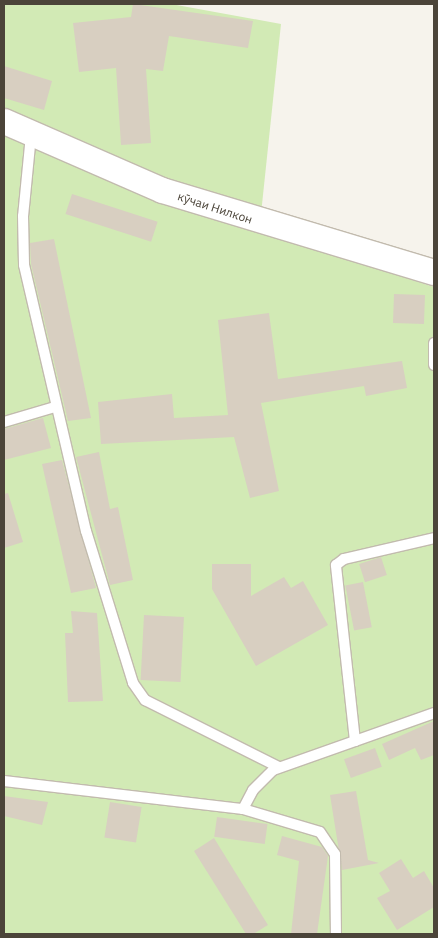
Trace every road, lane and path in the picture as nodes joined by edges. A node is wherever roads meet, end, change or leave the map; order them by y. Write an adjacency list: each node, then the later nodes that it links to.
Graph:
1 (4, 121): 2 (street, кӯчаи Нилкон)
2 (31, 135): 3 (street, кӯчаи Нилкон); 6 (lane)
3 (434, 272)
4 (434, 343): 5 (lane)
5 (434, 365)
6 (55, 407): 7 (lane); 11 (lane)
7 (4, 422)
8 (434, 538): 10 (lane)
9 (434, 713): 10 (lane)
10 (355, 741): 11 (lane)
11 (280, 767): 13 (lane)
12 (4, 781): 13 (lane)
13 (243, 810): 14 (lane)
14 (336, 934)

